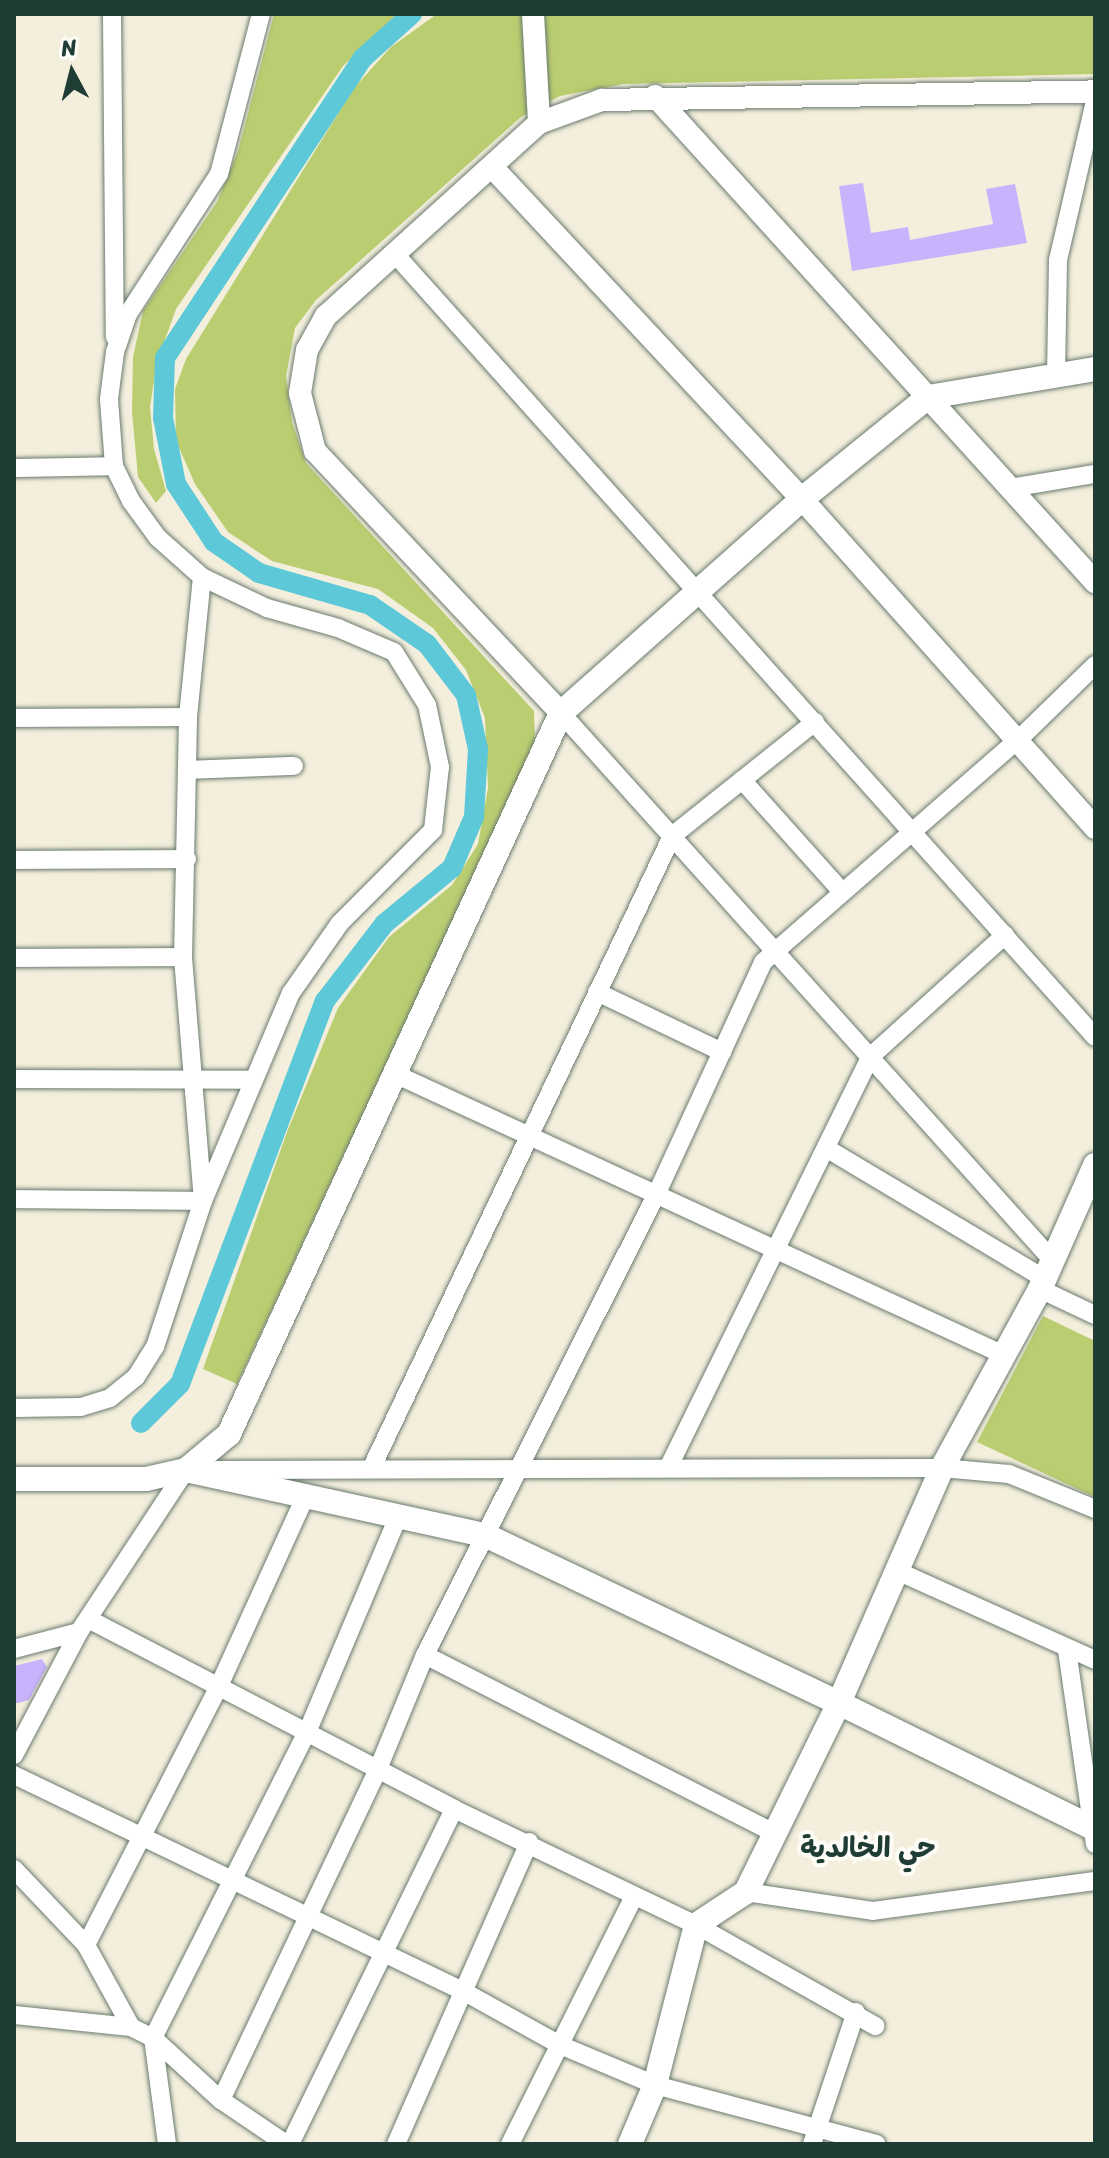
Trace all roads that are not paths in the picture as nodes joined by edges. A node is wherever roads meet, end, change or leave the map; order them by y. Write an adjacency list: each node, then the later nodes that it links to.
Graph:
1 (112, 14): 11 (street)
2 (261, 14): 11 (street)
3 (533, 14): 7 (street)
4 (1095, 91): 5 (street)
5 (655, 96): 7 (street); 14 (street)
6 (1095, 101): 9 (street)
7 (539, 123): 8 (street)
8 (493, 168): 10 (street); 19 (street)
9 (1086, 175): 13 (street)
10 (395, 254): 22 (street); 24 (street)
11 (115, 352): 15 (street)
12 (1095, 369): 13 (main road)
13 (1056, 375): 14 (main road)
14 (928, 397): 18 (street); 19 (main road)
15 (114, 466): 16 (street); 20 (street)
16 (14, 468)
17 (1095, 474): 18 (street)
18 (1010, 488): 21 (street)
19 (802, 499): 22 (main road); 28 (street)
20 (202, 577): 25 (street); 49 (street)
21 (1095, 582)
22 (701, 593): 24 (main road); 27 (street)
23 (1095, 665): 28 (street)
24 (561, 713): 34 (street); 46 (main road)
25 (188, 717): 26 (street); 30 (street)
26 (14, 718)
27 (815, 722): 31 (street); 33 (street)
28 (1019, 739): 32 (street); 33 (street)
29 (294, 766): 30 (street)
30 (188, 770): 35 (street)
31 (742, 780): 34 (street); 37 (street)
32 (1095, 828)
33 (910, 830): 37 (street); 38 (street)
34 (672, 836): 39 (street); 42 (street)
35 (187, 859): 36 (street); 40 (street)
36 (14, 860)
37 (842, 892): 39 (street)
38 (1005, 935): 43 (street); 45 (street)
39 (776, 953): 44 (street); 45 (street)
40 (183, 957): 41 (street); 48 (street)
41 (14, 958)
42 (597, 992): 44 (street); 50 (street)
43 (1095, 1037)
44 (722, 1052): 53 (street)
45 (870, 1057): 51 (street); 57 (street)
46 (395, 1074): 50 (street); 65 (main road)
47 (14, 1079): 48 (street)
48 (192, 1079): 49 (street); 55 (street)
49 (253, 1080): 55 (street)
50 (529, 1135): 53 (street); 63 (street)
51 (826, 1148): 56 (street); 57 (street)
52 (1095, 1165): 57 (main road)
53 (656, 1195): 56 (street); 61 (street)
54 (14, 1199): 55 (street)
55 (203, 1201): 60 (street)
56 (777, 1251): 59 (street); 62 (street)
57 (1046, 1277): 58 (street); 59 (main road)
58 (1095, 1315)
59 (1004, 1355): 64 (main road)
60 (14, 1408)
61 (518, 1465): 62 (street); 63 (street); 70 (street)
62 (669, 1466): 64 (street)
63 (372, 1467): 65 (street)
64 (942, 1468): 68 (street); 71 (main road)
65 (186, 1470): 66 (main road); 67 (main road); 72 (street)
66 (14, 1479)
67 (306, 1495): 69 (main road); 77 (street)
68 (1095, 1509)
69 (398, 1517): 70 (main road); 79 (street)
70 (485, 1535): 75 (street); 78 (main road)
71 (897, 1571): 74 (street); 78 (main road)
72 (84, 1626): 73 (street); 77 (street); 80 (street)
73 (14, 1649)
74 (1067, 1650): 76 (street); 85 (street)
75 (425, 1655): 81 (street); 84 (street)
76 (1095, 1660)
77 (218, 1688): 79 (street); 86 (street)
78 (839, 1703): 84 (main road); 85 (main road)
79 (308, 1730): 81 (street); 90 (street)
80 (14, 1755)
81 (378, 1769): 83 (street); 93 (street)
82 (14, 1775): 86 (street)
83 (454, 1809): 87 (street); 96 (street)
84 (775, 1833): 91 (main road)
85 (1094, 1834)
86 (143, 1837): 90 (street); 95 (street)
87 (529, 1842): 92 (street); 97 (street)
88 (14, 1869): 95 (street)
89 (1095, 1881): 91 (street)
90 (233, 1883): 93 (street); 102 (street)
91 (746, 1892): 94 (main road)
92 (633, 1898): 94 (street); 103 (street)
93 (309, 1919): 96 (street); 105 (street)
94 (696, 1925): 98 (street); 104 (main road)
95 (86, 1945): 101 (street)
96 (380, 1954): 97 (street); 108 (street)
97 (461, 1990): 103 (street); 109 (street)
98 (856, 2012): 100 (street); 106 (street)
99 (14, 2015): 101 (street)
100 (875, 2026)
101 (131, 2027): 102 (street)
102 (153, 2038): 105 (street); 107 (street)
103 (560, 2045): 104 (street); 110 (street)
104 (655, 2085): 106 (street); 111 (main road)
105 (221, 2100): 108 (street)
106 (815, 2135): 112 (street)
107 (167, 2144)
108 (288, 2144)
109 (396, 2144)
110 (510, 2144)
111 (630, 2144)
112 (876, 2144)

